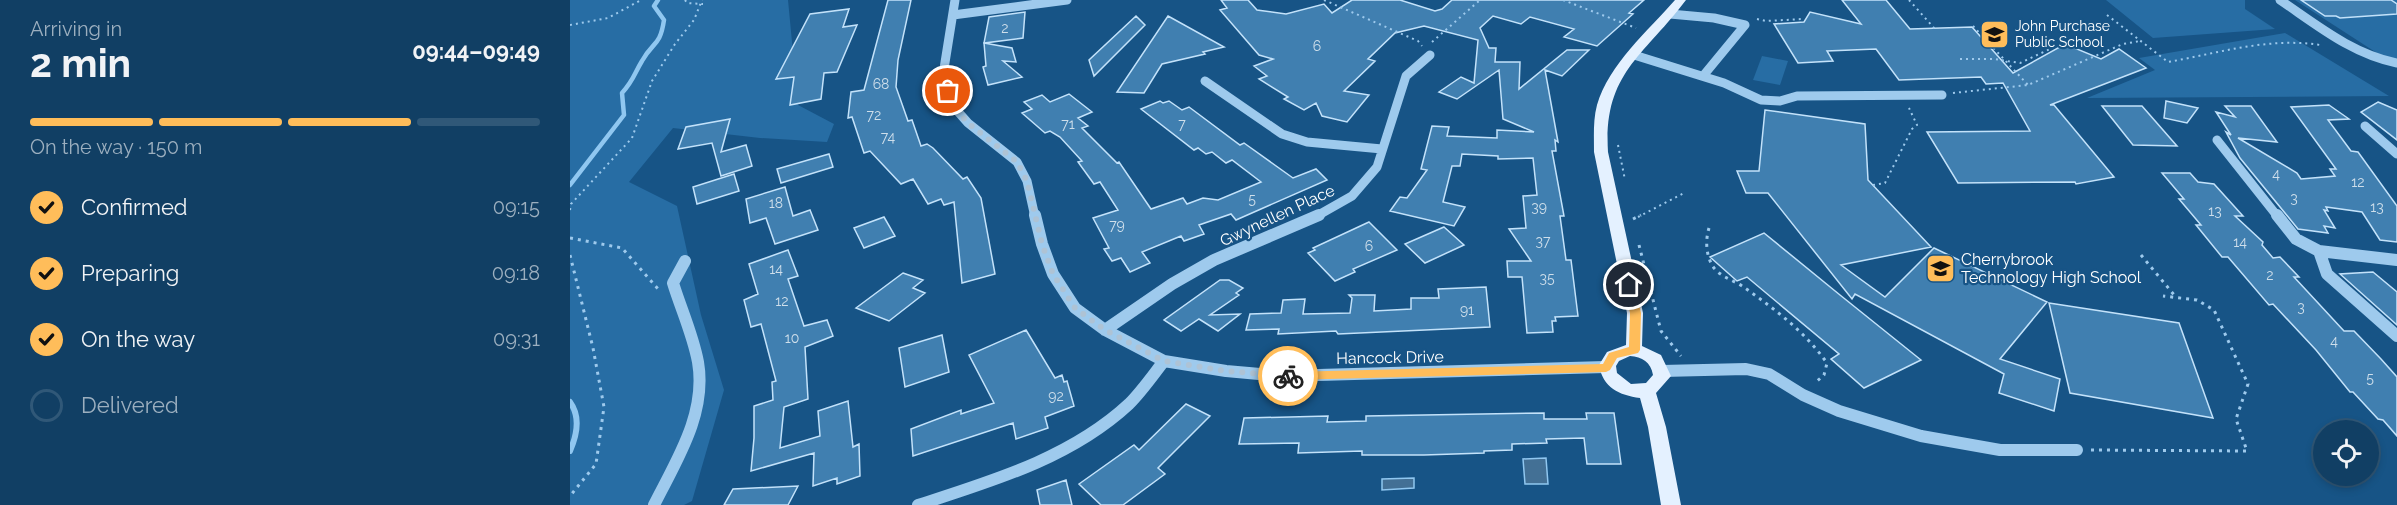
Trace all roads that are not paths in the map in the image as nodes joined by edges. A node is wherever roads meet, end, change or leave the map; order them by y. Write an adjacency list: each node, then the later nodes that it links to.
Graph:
1 (955, 0): 6 (street, Hancock Drive)
2 (1066, 0): 6 (street)
3 (1681, 0): 5 (main road)
4 (2280, 0): 9 (street)
5 (1670, 14): 8 (main road); 10 (street)
6 (953, 15): 20 (street, Hancock Drive)
7 (1430, 55): 15 (street, Gwynellen Place)
8 (1634, 55): 10 (street); 22 (main road)
9 (2397, 63)
10 (1703, 76): 12 (street)
11 (1205, 81): 15 (street)
12 (1942, 94)
13 (2365, 126): 16 (street)
14 (2217, 140): 17 (street)
15 (1382, 149): 20 (street, Gwynellen Place)
16 (2397, 154)
17 (2319, 251): 18 (street); 21 (street)
18 (2397, 260)
19 (685, 261): 29 (street)
20 (1105, 330): 23 (street, Hancock Drive)
21 (2397, 336)
22 (1634, 350): 24 (main road); 25 (main road)
23 (1164, 361): 24 (street, Hancock Drive); 28 (street)
24 (1606, 368): 26 (main road)
25 (1662, 371): 26 (main road); 27 (street)
26 (1646, 390): 30 (main road)
27 (2078, 450)
28 (921, 504)
29 (654, 505)
30 (1671, 505)

